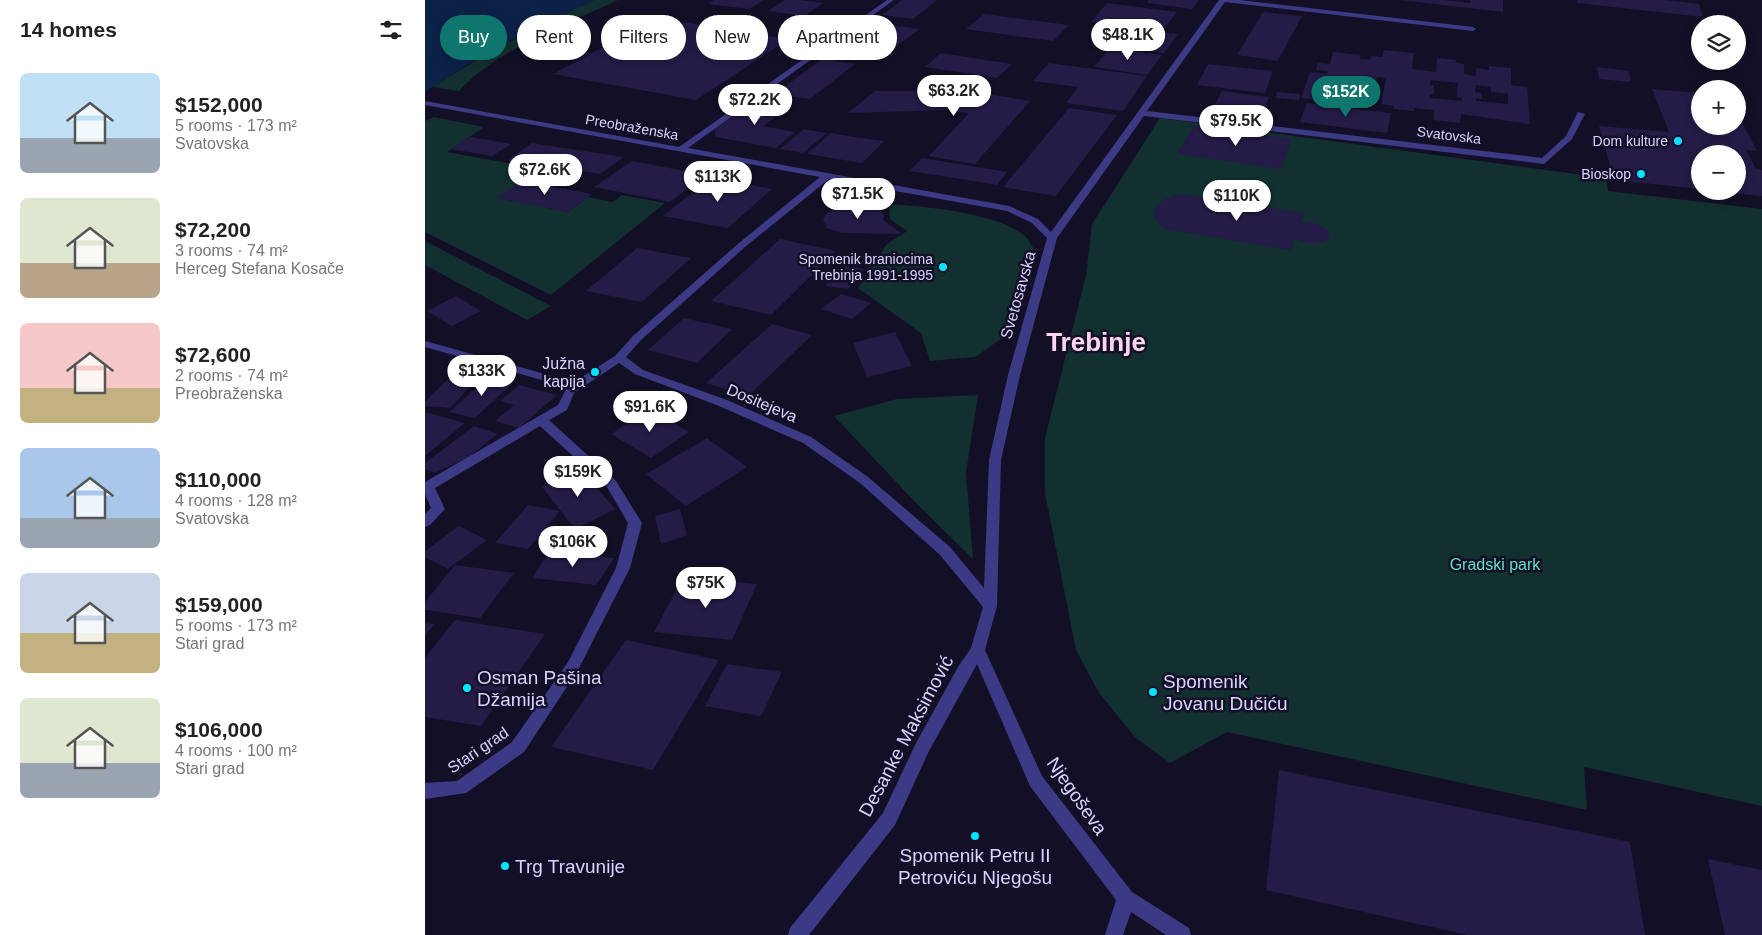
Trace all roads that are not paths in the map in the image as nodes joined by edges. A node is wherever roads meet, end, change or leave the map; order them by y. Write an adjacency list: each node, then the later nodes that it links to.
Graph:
1 (891, 0): 7 (street)
2 (1223, 0): 3 (street); 5 (street, Svetosavska)
3 (1473, 29)
4 (429, 104): 7 (street, Preobraženska)
5 (1142, 113): 6 (street, Svatovska); 9 (street, Svetosavska)
6 (1581, 114)
7 (679, 150): 8 (street, Preobraženska)
8 (826, 177): 9 (street, Preobraženska); 11 (street)
9 (1052, 238): 16 (street, Svetosavska)
10 (425, 344): 12 (street)
11 (619, 358): 12 (street); 16 (street, Dositejeva)
12 (576, 386): 13 (street)
13 (541, 420): 14 (street); 18 (street, Stari grad)
14 (426, 485): 15 (street)
15 (425, 522)
16 (990, 606): 17 (street, Svetosavska)
17 (977, 650): 19 (street, Njegoševa); 20 (street, Desanke Maksimović)
18 (425, 791)
19 (1126, 898): 21 (street); 22 (street, Njegoševa)
20 (797, 935)
21 (1114, 935)
22 (1182, 935)

